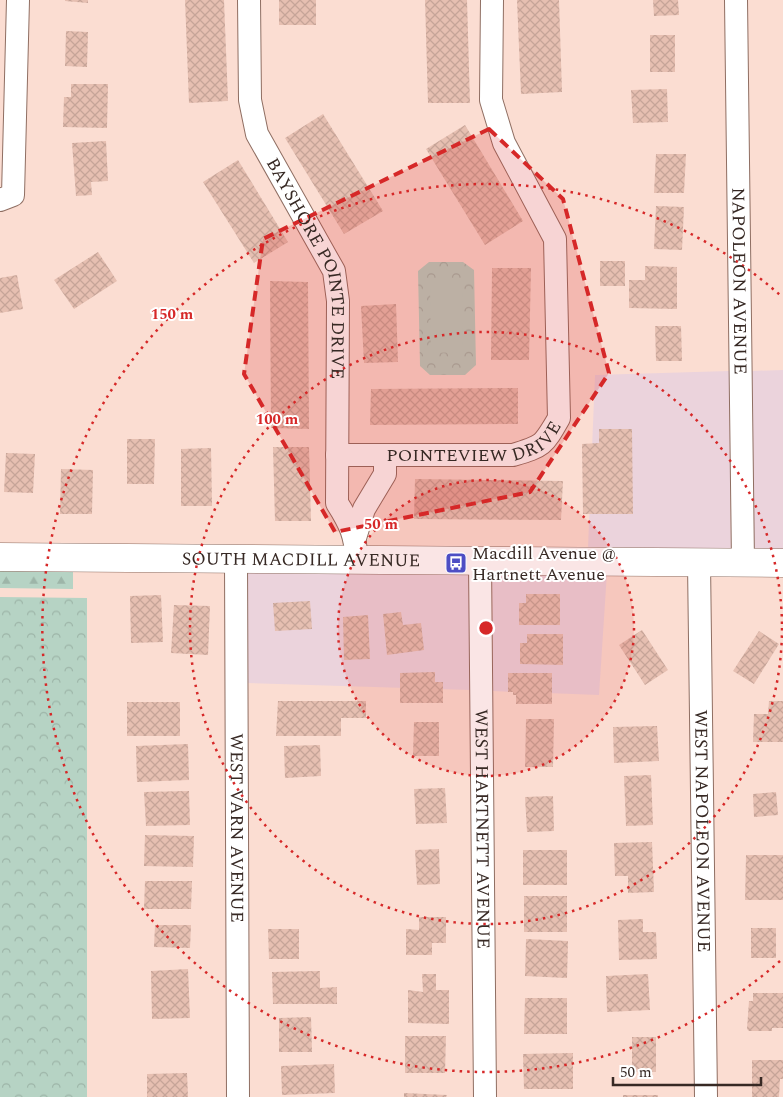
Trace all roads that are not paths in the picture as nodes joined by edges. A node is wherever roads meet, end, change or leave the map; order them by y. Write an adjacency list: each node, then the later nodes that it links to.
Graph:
1 (18, 0): 5 (street)
2 (250, 0): 6 (street, BAYSHORE POINTE DRIVE)
3 (492, 0): 7 (street, POINTEVIEW DRIVE)
4 (736, 0): 13 (street, NAPOLEON AVENUE)
5 (0, 200)
6 (337, 455): 7 (street, POINTEVIEW DRIVE); 8 (street, BAYSHORE POINTE DRIVE)
7 (386, 455): 8 (street)
8 (356, 549): 10 (street, SOUTH MACDILL AVENUE); 11 (street, SOUTH MACDILL AVENUE)
9 (0, 557): 10 (street, SOUTH MACDILL AVENUE)
10 (236, 559): 15 (street, WEST VARN AVENUE)
11 (480, 561): 12 (street, SOUTH MACDILL AVENUE); 16 (street, WEST HARTNETT AVENUE)
12 (699, 563): 13 (street, SOUTH MACDILL AVENUE); 17 (street, WEST NAPOLEON AVENUE)
13 (742, 563): 14 (street, SOUTH MACDILL AVENUE)
14 (783, 563)
15 (238, 1097)
16 (485, 1097)
17 (706, 1097)

